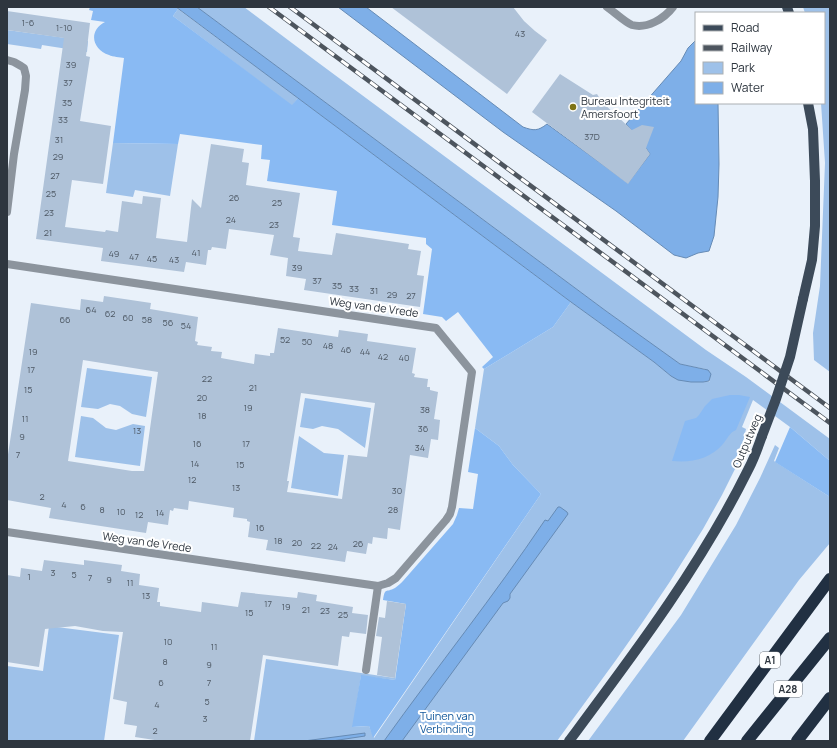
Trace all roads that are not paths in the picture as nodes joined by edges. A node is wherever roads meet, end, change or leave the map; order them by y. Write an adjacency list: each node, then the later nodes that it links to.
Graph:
1 (607, 7): 2 (street)
2 (673, 7)
3 (7, 60): 5 (street)
4 (808, 104): 13 (main road, Outputweg, bridge)
5 (7, 212)
6 (7, 264): 9 (street, Weg van de Vrede)
7 (7, 532): 9 (street, Weg van de Vrede)
8 (830, 580): 14 (highway, A1)
9 (378, 586): 11 (street)
10 (830, 638): 15 (highway, A28)
11 (366, 670)
12 (830, 698): 16 (highway)
13 (570, 741)
14 (710, 741)
15 (747, 741)
16 (797, 741)

